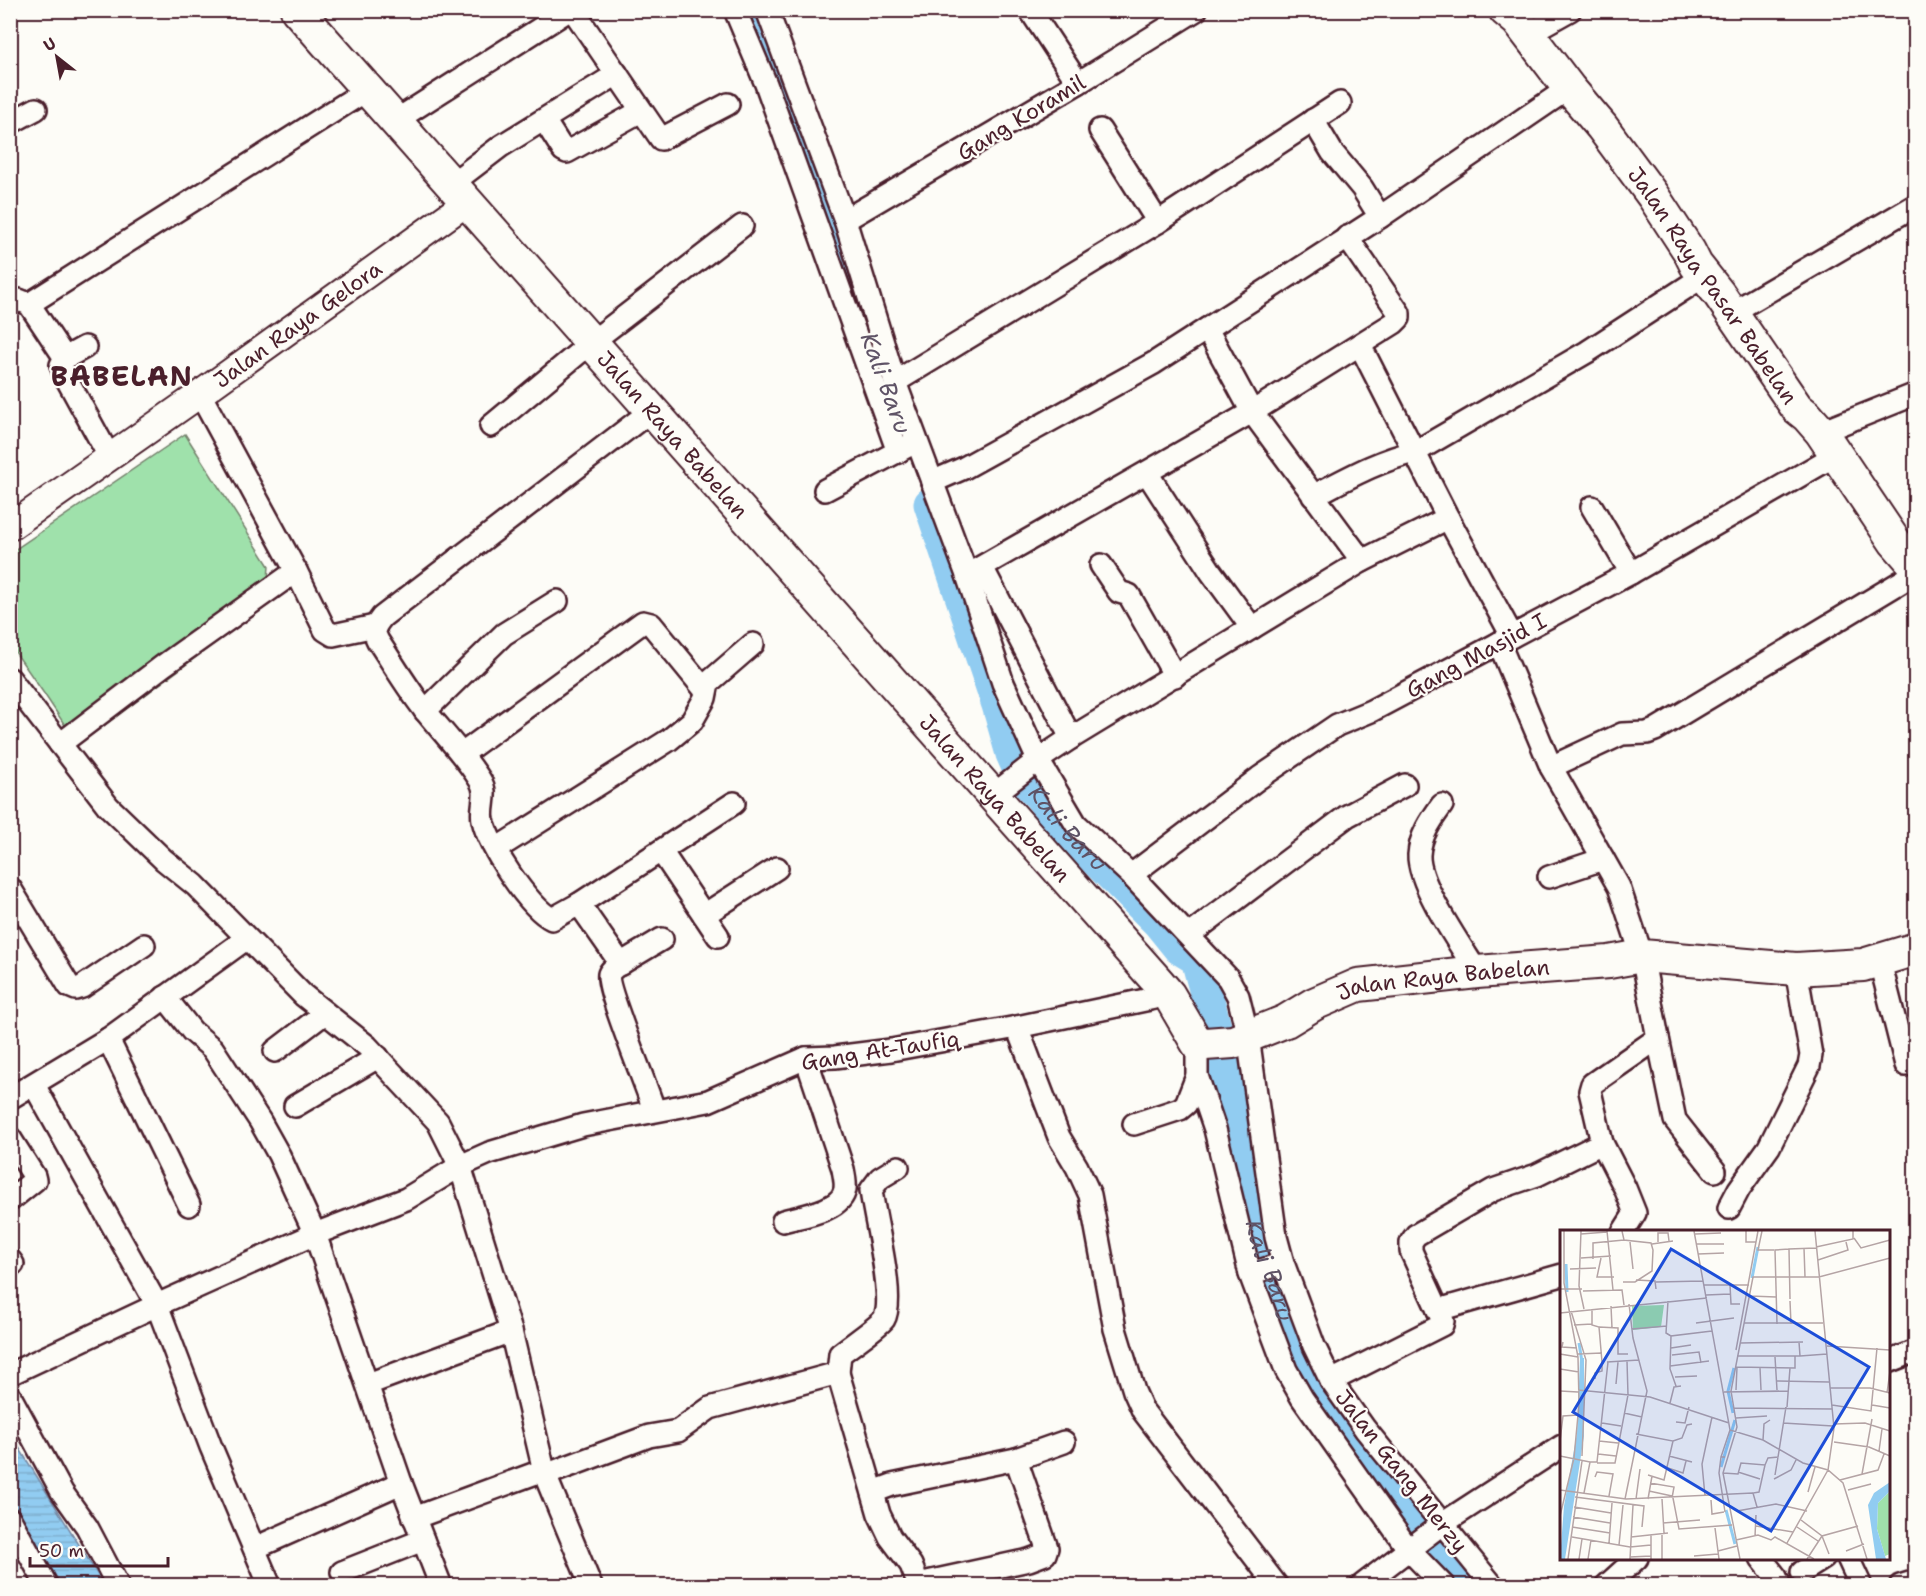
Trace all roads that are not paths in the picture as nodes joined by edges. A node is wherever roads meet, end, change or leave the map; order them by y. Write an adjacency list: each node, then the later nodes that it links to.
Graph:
1 (297, 10): 14 (main road, Jalan Raya Babelan)
2 (571, 10): 10 (street); 21 (street)
3 (735, 10): 11 (street)
4 (767, 10): 11 (street)
5 (1030, 10): 12 (street)
6 (1505, 10): 9 (main road, Jalan Raya Pasar Babelan)
7 (1570, 10): 9 (street)
8 (1183, 14): 12 (street, Gang Koramil)
9 (1527, 34): 13 (main road, Jalan Raya Pasar Babelan)
10 (616, 74): 18 (street); 19 (street)
11 (777, 79): 27 (street); 46 (street)
12 (1078, 83): 27 (street, Gang Koramil)
13 (1569, 88): 26 (street); 31 (main road, Jalan Raya Pasar Babelan)
14 (367, 90): 21 (main road, Jalan Raya Babelan); 32 (street)
15 (1340, 103): 20 (street)
16 (728, 104): 18 (street)
17 (36, 109): 22 (street)
18 (641, 111): 19 (street)
19 (544, 120): 24 (street)
20 (1313, 120): 26 (street); 28 (street)
21 (395, 121): 24 (main road, Jalan Raya Babelan)
22 (10, 123)
23 (1100, 130): 28 (street)
24 (458, 194): 35 (main road, Jalan Raya Babelan); 40 (street, Jalan Raya Gelora)
25 (1916, 205): 33 (street)
26 (1380, 217): 30 (street)
27 (845, 220): 39 (street)
28 (1158, 222): 39 (street)
29 (742, 226): 35 (street)
30 (1347, 237): 34 (street); 36 (street)
31 (1704, 276): 33 (main road, Jalan Raya Pasar Babelan); 47 (street)
32 (20, 304): 38 (street)
33 (1731, 313): 45 (main road, Jalan Raya Pasar Babelan)
34 (1207, 329): 43 (street); 50 (street)
35 (593, 341): 42 (main road, Jalan Raya Babelan); 44 (street)
36 (1360, 345): 43 (street); 47 (street)
37 (86, 347): 38 (street)
38 (65, 358): 48 (street)
39 (895, 382): 46 (street)
40 (200, 394): 48 (street, Jalan Raya Gelora); 59 (street)
41 (1916, 394): 45 (street, Gang Masjid I)
42 (652, 410): 63 (street); 75 (main road, Jalan Raya Babelan)
43 (1252, 412): 49 (street); 52 (street)
44 (491, 426)
45 (1828, 444): 57 (main road, Jalan Raya Pasar Babelan); 61 (street, Gang Masjid I)
46 (908, 447): 50 (street); 51 (street)
47 (1416, 452): 52 (street); 54 (street)
48 (110, 458): 55 (street, Jalan Raya Gelora)
49 (1147, 473): 60 (street); 64 (street)
50 (932, 482): 60 (street)
51 (825, 490)
52 (1313, 496): 56 (street)
53 (1592, 507): 61 (street)
54 (1448, 518): 56 (street); 65 (street)
55 (11, 525)
56 (1362, 561): 64 (street)
57 (1914, 563): 74 (street)
58 (1101, 565): 67 (street)
59 (296, 571): 63 (street); 72 (street)
60 (975, 571): 71 (street); 75 (street)
61 (1631, 573): 65 (street, Gang Masjid I)
62 (556, 601): 70 (street)
63 (375, 626): 70 (street)
64 (1252, 628): 67 (street)
65 (1506, 640): 74 (street); 83 (street, Gang Masjid I)
66 (753, 644): 69 (street)
67 (1175, 676): 71 (street)
68 (10, 679): 72 (street)
69 (705, 690): 73 (street); 79 (street)
70 (425, 711): 73 (street)
71 (1071, 738): 75 (street)
72 (60, 744): 90 (street)
73 (462, 754): 79 (street)
74 (1551, 767): 81 (street)
75 (1017, 777): 83 (street); 99 (main road, Jalan Raya Babelan)
76 (1405, 785): 88 (street)
77 (734, 803): 80 (street)
78 (1442, 805): 98 (street)
79 (496, 849): 86 (street)
80 (661, 850): 86 (street); 87 (street)
81 (1603, 859): 84 (street); 94 (street)
82 (777, 868): 87 (street)
83 (1131, 875): 88 (street)
84 (1549, 877)
85 (10, 888): 92 (street)
86 (579, 904): 96 (street)
87 (704, 915): 89 (street)
88 (1188, 935): 105 (street)
89 (718, 936)
90 (246, 939): 100 (street); 101 (street)
91 (662, 939): 96 (street)
92 (144, 945)
93 (1916, 949): 95 (main road, Jalan Raya Babelan)
94 (1642, 956): 97 (main road, Jalan Raya Babelan); 98 (main road, Jalan Raya Babelan); 103 (street)
95 (1879, 958): 97 (main road, Jalan Raya Babelan); 109 (street)
96 (621, 964): 114 (street)
97 (1796, 969): 123 (street)
98 (1477, 972): 105 (main road, Jalan Raya Babelan)
99 (1169, 995): 102 (street, Gang At-Taufiq); 105 (main road, Jalan Raya Babelan)
100 (165, 997): 104 (street); 126 (street)
101 (325, 1013): 106 (street); 107 (street)
102 (1017, 1027): 108 (street, Gang At-Taufiq); 163 (street)
103 (1658, 1038): 117 (street); 120 (street)
104 (108, 1039): 111 (street); 122 (street)
105 (1221, 1041): 110 (street); 127 (street, Jalan Gang Merzy)
106 (275, 1051)
107 (378, 1057): 113 (street); 118 (street)
108 (806, 1058): 114 (street, Gang At-Taufiq); 124 (street)
109 (1906, 1065)
110 (1197, 1076): 115 (street); 127 (street)
111 (34, 1085): 112 (street); 129 (street)
112 (10, 1098)
113 (295, 1106)
114 (654, 1110): 118 (street, Gang At-Taufiq)
115 (1134, 1124)
116 (10, 1138): 121 (street)
117 (1602, 1143): 125 (street); 130 (street)
118 (460, 1166): 126 (street, Gang At-Taufiq); 131 (street)
119 (898, 1167): 134 (street)
120 (1715, 1171)
121 (10, 1200)
122 (189, 1205)
123 (1729, 1208)
124 (783, 1221)
125 (1624, 1230)
126 (315, 1234): 129 (street, Gang At-Taufiq); 137 (street)
127 (1268, 1268): 136 (street, Jalan Gang Merzy); 147 (street)
128 (1560, 1276): 130 (street)
129 (157, 1305): 135 (street, Gang At-Taufiq); 149 (street)
130 (1438, 1310): 136 (street)
131 (510, 1331): 137 (street); 142 (street)
132 (1916, 1351): 133 (street)
133 (1890, 1361)
134 (838, 1373): 142 (street); 144 (street)
135 (10, 1374)
136 (1331, 1381): 147 (street, Jalan Gang Merzy)
137 (368, 1384): 143 (street)
138 (10, 1396): 159 (street)
139 (1064, 1442): 141 (street)
140 (1560, 1447): 147 (street)
141 (1016, 1459): 144 (street); 157 (street)
142 (545, 1473): 145 (street); 162 (street)
143 (401, 1483): 145 (street); 149 (street)
144 (873, 1492): 157 (street)
145 (414, 1518): 148 (street)
146 (10, 1519): 158 (street)
147 (1425, 1537): 164 (street); 165 (street); 166 (street, Jalan Gang Merzy)
148 (423, 1540): 154 (street); 161 (street)
149 (255, 1548): 160 (street)
150 (1635, 1560): 167 (street)
151 (1763, 1560): 168 (street)
152 (1821, 1560): 155 (street)
153 (1849, 1560): 169 (street)
154 (342, 1572)
155 (1802, 1572)
156 (1916, 1581): 170 (street)
157 (918, 1585)
158 (47, 1586)
159 (118, 1586)
160 (270, 1586)
161 (441, 1586)
162 (591, 1586)
163 (1277, 1586)
164 (1361, 1586)
165 (1444, 1586)
166 (1493, 1586)
167 (1606, 1586)
168 (1780, 1586)
169 (1861, 1586)
170 (1900, 1586)

